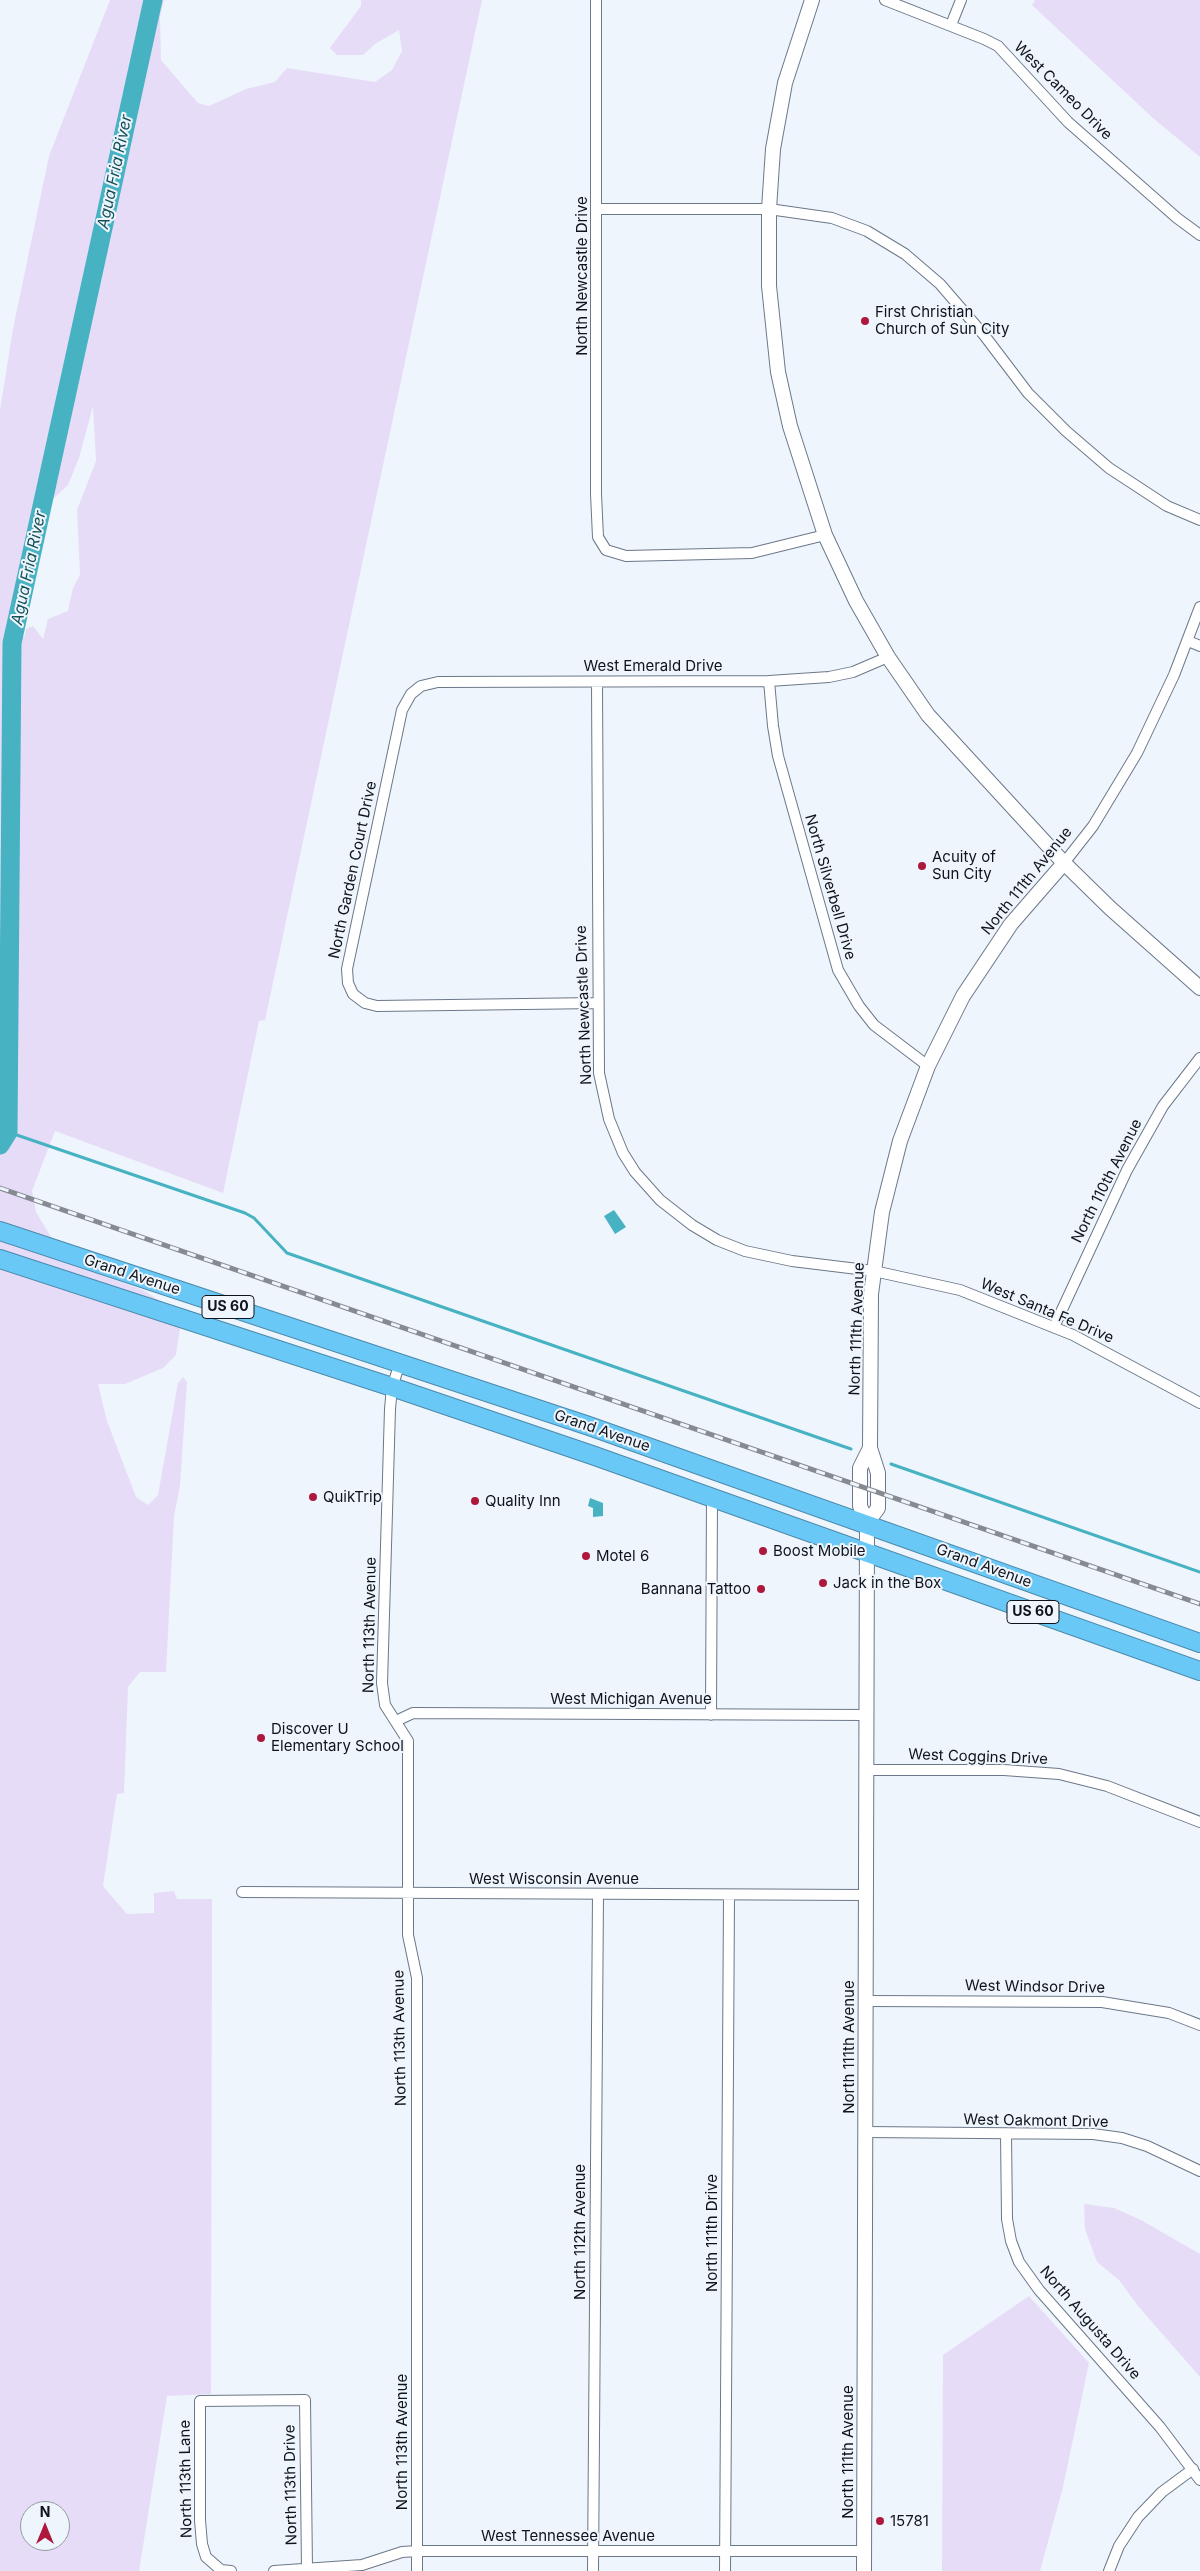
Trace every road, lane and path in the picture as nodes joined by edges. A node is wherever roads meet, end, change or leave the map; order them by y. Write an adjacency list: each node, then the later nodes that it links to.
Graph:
1 (596, 0): 6 (street, North Newcastle Drive)
2 (812, 0): 7 (street)
3 (885, 0): 5 (street, West Cameo Drive)
4 (961, 0): 5 (street)
5 (951, 25): 8 (street, West Cameo Drive)
6 (597, 209): 7 (street); 10 (street, North Newcastle Drive)
7 (769, 209): 9 (street); 10 (street)
8 (1200, 235)
9 (1200, 520)
10 (825, 535): 14 (street)
11 (1200, 607): 12 (street, North 111th Avenue)
12 (1188, 641): 13 (street); 18 (street, North 111th Avenue)
13 (1200, 646)
14 (888, 657): 15 (street, West Emerald Drive); 18 (street)
15 (769, 681): 16 (street, West Emerald Drive); 22 (street, North Silverbell Drive)
16 (597, 682): 17 (street, West Emerald Drive); 20 (street, North Newcastle Drive)
17 (416, 689): 20 (street, North Garden Court Drive)
18 (1064, 863): 19 (street); 22 (street, North 111th Avenue)
19 (1200, 988)
20 (598, 1003): 25 (street, North Newcastle Drive)
21 (1200, 1058): 26 (street, North 110th Avenue)
22 (928, 1066): 25 (street, North 111th Avenue)
23 (0, 1230): 27 (highway, Grand Avenue / US 60)
24 (0, 1259): 28 (highway, Grand Avenue / US 60)
25 (874, 1271): 26 (street, West Santa Fe Drive); 31 (street, North 111th Avenue)
26 (1054, 1327): 29 (street, West Santa Fe Drive)
27 (400, 1364): 28 (street, North 113th Avenue); 31 (highway, Grand Avenue / US 60)
28 (392, 1386): 30 (highway, Grand Avenue / US 60); 37 (street, North 113th Avenue)
29 (1200, 1403)
30 (712, 1496): 32 (highway, Grand Avenue / US 60); 35 (street)
31 (867, 1523): 32 (street, North 111th Avenue); 33 (highway, Grand Avenue / US 60)
32 (867, 1552): 34 (highway, Grand Avenue / US 60); 36 (street, North 111th Avenue)
33 (1200, 1643)
34 (1200, 1670)
35 (711, 1715): 36 (street, West Michigan Avenue); 37 (street, West Michigan Avenue)
36 (867, 1715): 38 (street, North 111th Avenue)
37 (396, 1720): 41 (street, North 113th Avenue)
38 (866, 1770): 39 (street, West Coggins Drive); 44 (street, North 111th Avenue)
39 (1200, 1822)
40 (242, 1892): 41 (street, West Wisconsin Avenue)
41 (409, 1893): 42 (street, West Wisconsin Avenue); 54 (street, North 113th Avenue)
42 (598, 1894): 43 (street, West Wisconsin Avenue); 53 (street, North 112th Avenue)
43 (729, 1895): 44 (street, West Wisconsin Avenue); 56 (street, North 111th Drive)
44 (866, 1895): 45 (street, North 111th Avenue)
45 (866, 2001): 46 (street, West Windsor Drive); 47 (street, North 111th Avenue)
46 (1200, 2025)
47 (865, 2132): 48 (street, West Oakmont Drive); 55 (street, North 111th Avenue)
48 (1006, 2134): 49 (street, West Oakmont Drive); 51 (street, North Augusta Drive)
49 (1200, 2171)
50 (305, 2400): 57 (street, North 113th Drive); 58 (street, North 113th Lane)
51 (1192, 2469): 52 (street, North Augusta Drive); 64 (street)
52 (1200, 2480)
53 (593, 2550): 54 (street, West Tennessee Avenue); 56 (street, West Tennessee Avenue); 61 (street, North 112th Avenue)
54 (417, 2551): 57 (street, West Tennessee Avenue); 60 (street, North 113th Avenue)
55 (864, 2551): 56 (street, West Tennessee Avenue); 63 (street, North 111th Avenue)
56 (725, 2552): 62 (street, North 111th Drive)
57 (307, 2569): 59 (street, West Tennessee Avenue)
58 (231, 2571)
59 (274, 2571)
60 (417, 2571)
61 (593, 2571)
62 (725, 2571)
63 (864, 2571)
64 (1109, 2571)

